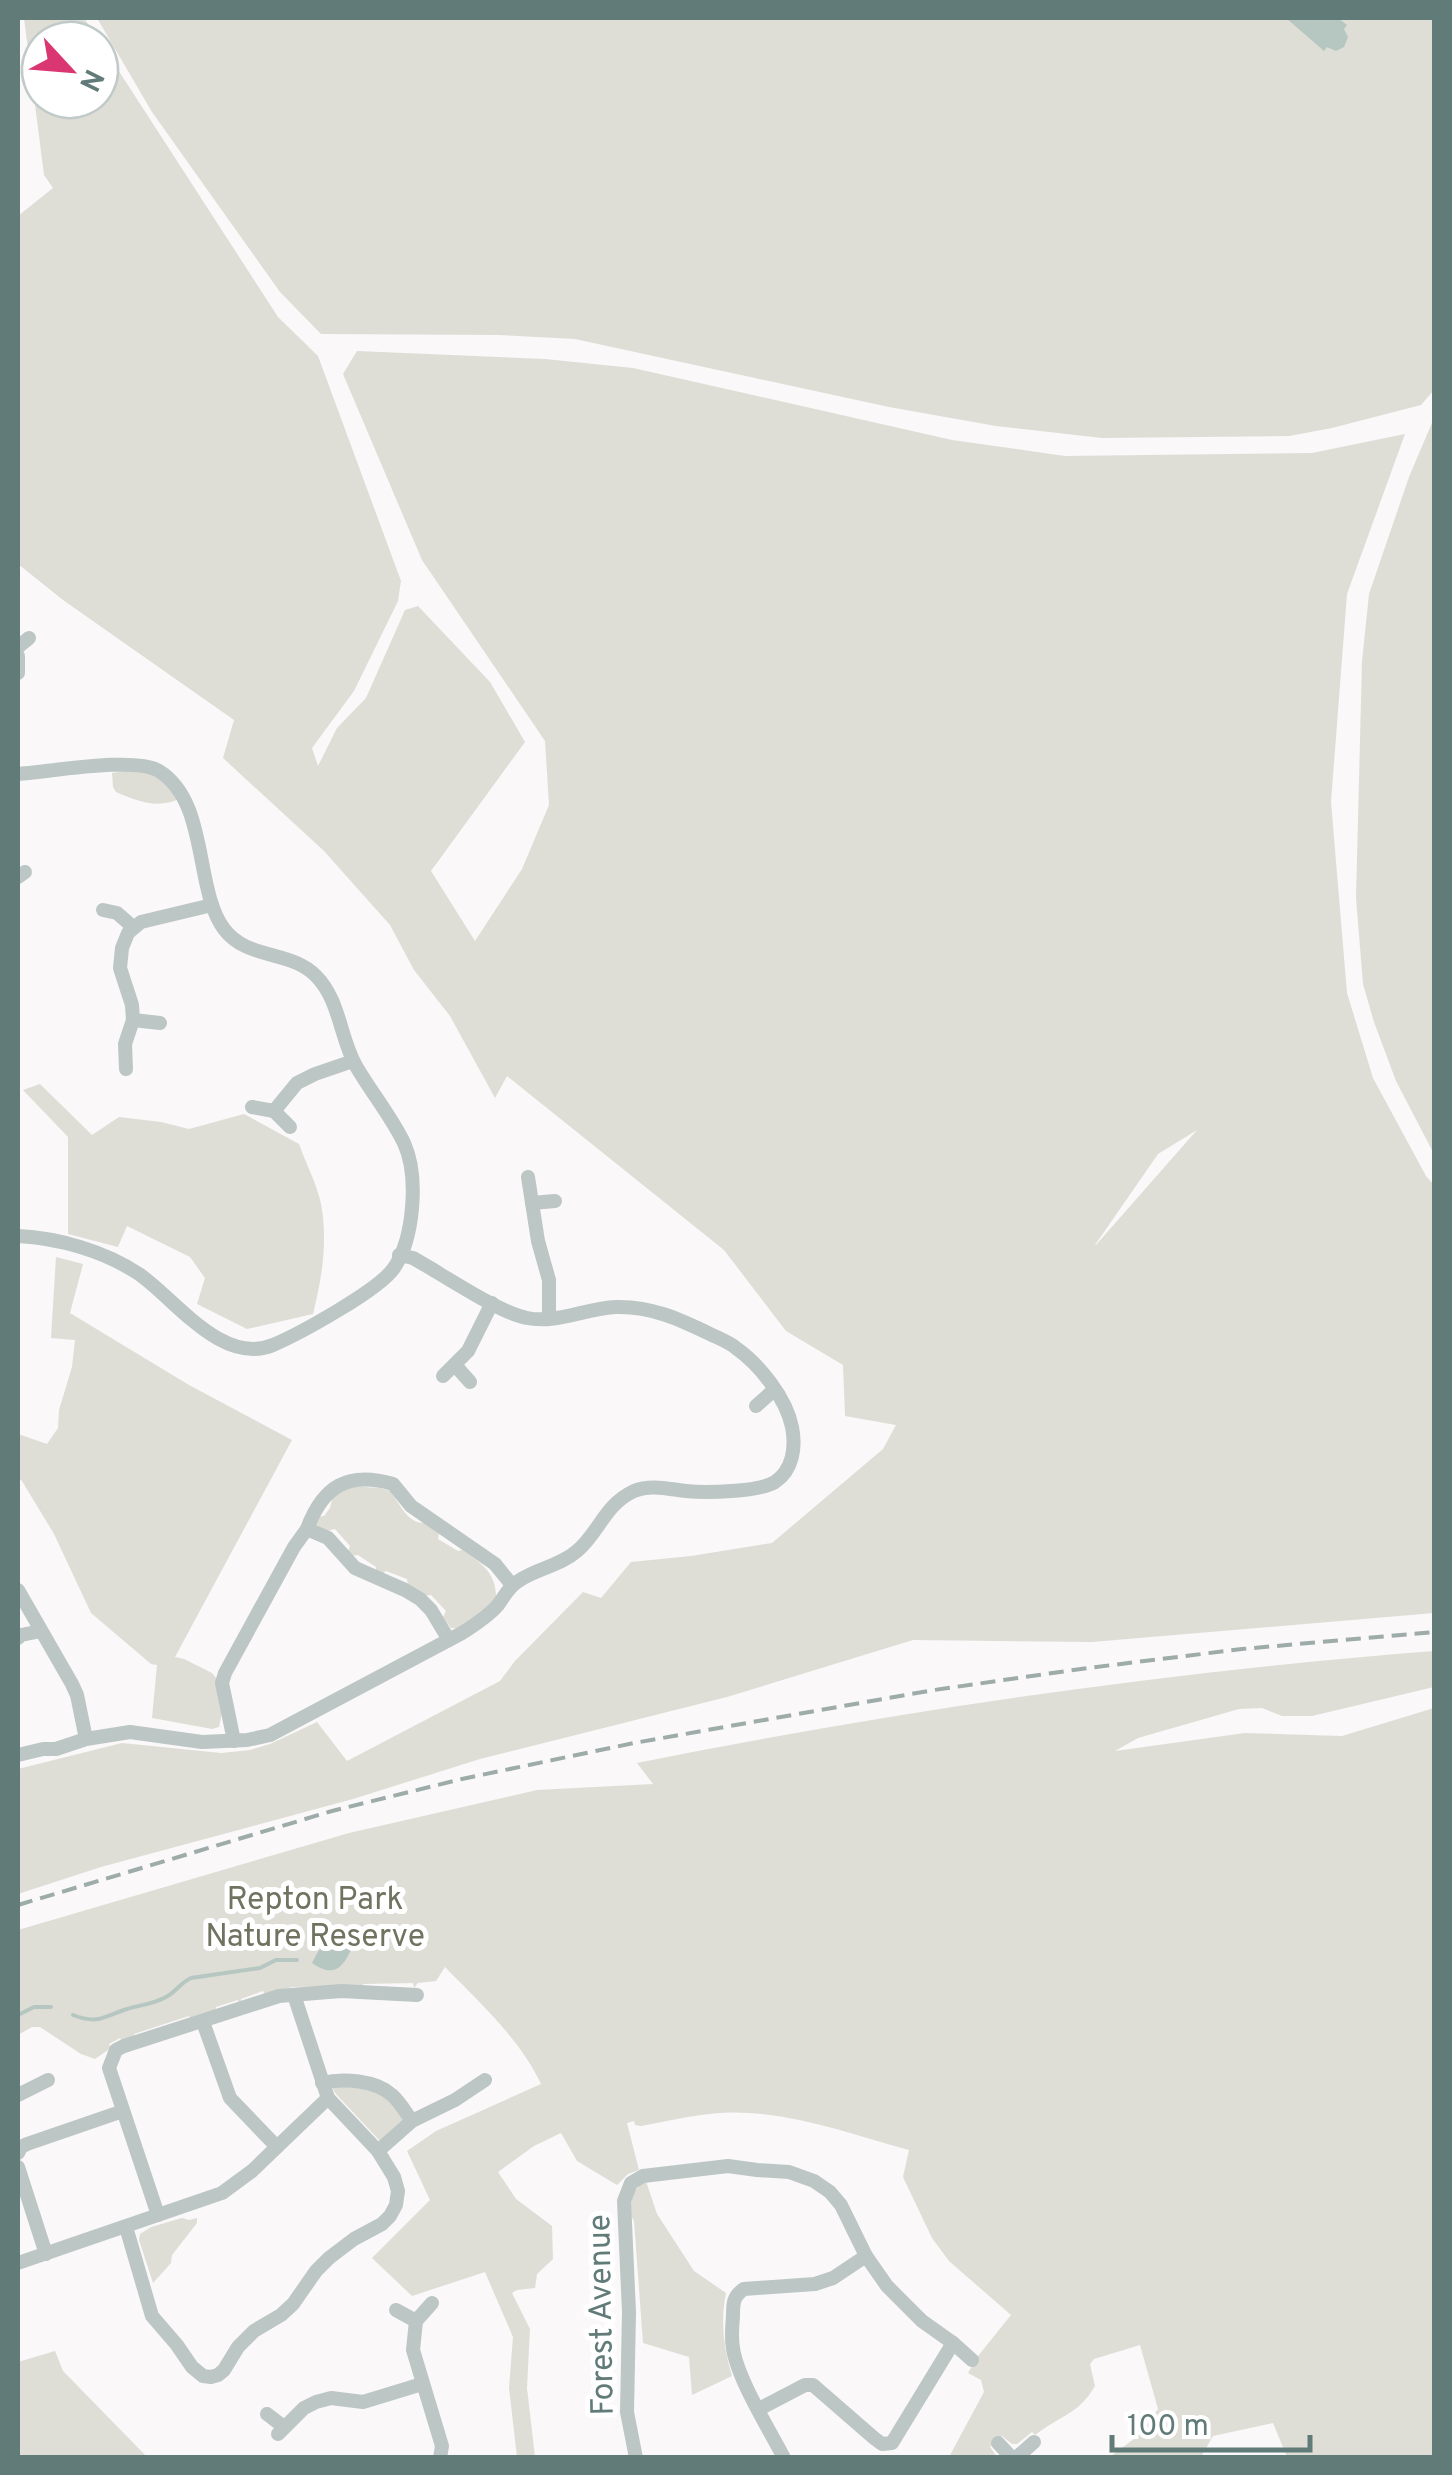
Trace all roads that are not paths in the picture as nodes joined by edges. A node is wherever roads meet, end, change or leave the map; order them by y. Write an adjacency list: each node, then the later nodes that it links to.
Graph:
1 (18, 656): 2 (street)
2 (18, 673)
3 (18, 774): 4 (street)
4 (212, 905): 6 (street); 9 (street)
5 (104, 910): 6 (street)
6 (133, 927): 7 (street)
7 (133, 1020): 8 (street); 10 (street)
8 (160, 1023)
9 (353, 1061): 12 (street); 18 (street)
10 (126, 1069)
11 (252, 1106): 12 (street)
12 (274, 1112): 13 (street)
13 (290, 1126)
14 (528, 1177): 16 (street)
15 (555, 1201): 16 (street)
16 (532, 1203): 20 (street)
17 (18, 1236): 18 (street)
18 (399, 1255): 19 (street)
19 (492, 1303): 20 (street); 21 (street)
20 (549, 1318): 24 (street)
21 (455, 1365): 22 (street); 23 (street)
22 (442, 1376)
23 (470, 1382)
24 (777, 1394): 25 (street); 27 (street)
25 (756, 1406)
26 (306, 1529): 27 (street); 31 (street); 33 (street)
27 (512, 1585): 31 (street)
28 (18, 1590): 29 (street)
29 (41, 1631): 30 (street); 32 (street)
30 (18, 1638)
31 (449, 1640): 33 (street)
32 (86, 1738): 33 (street); 34 (street)
33 (234, 1741)
34 (18, 1755)
35 (294, 1995): 36 (street); 37 (street); 40 (street)
36 (417, 1995)
37 (203, 2022): 43 (street); 45 (street)
38 (48, 2080): 41 (street)
39 (485, 2080): 44 (street)
40 (322, 2082): 42 (street); 44 (street)
41 (18, 2095)
42 (328, 2098): 45 (street); 46 (street)
43 (123, 2111): 47 (street); 49 (street)
44 (412, 2121): 46 (street)
45 (277, 2147): 49 (street)
46 (378, 2151): 50 (street)
47 (18, 2153)
48 (18, 2167): 51 (street)
49 (158, 2215): 50 (street)
50 (126, 2227): 51 (street)
51 (46, 2254): 53 (street)
52 (866, 2256): 57 (street, Forest Avenue); 60 (street); 65 (street, Forest Avenue)
53 (18, 2263)
54 (432, 2303): 56 (street)
55 (396, 2310): 56 (street)
56 (416, 2321): 59 (street)
57 (953, 2343): 58 (street, Forest Avenue); 60 (street)
58 (972, 2360)
59 (422, 2384): 61 (street); 64 (street)
60 (759, 2409): 66 (street)
61 (268, 2414)
62 (1034, 2442): 67 (street)
63 (998, 2444): 67 (street)
64 (440, 2458)
65 (636, 2458)
66 (784, 2458)
67 (1014, 2458)

